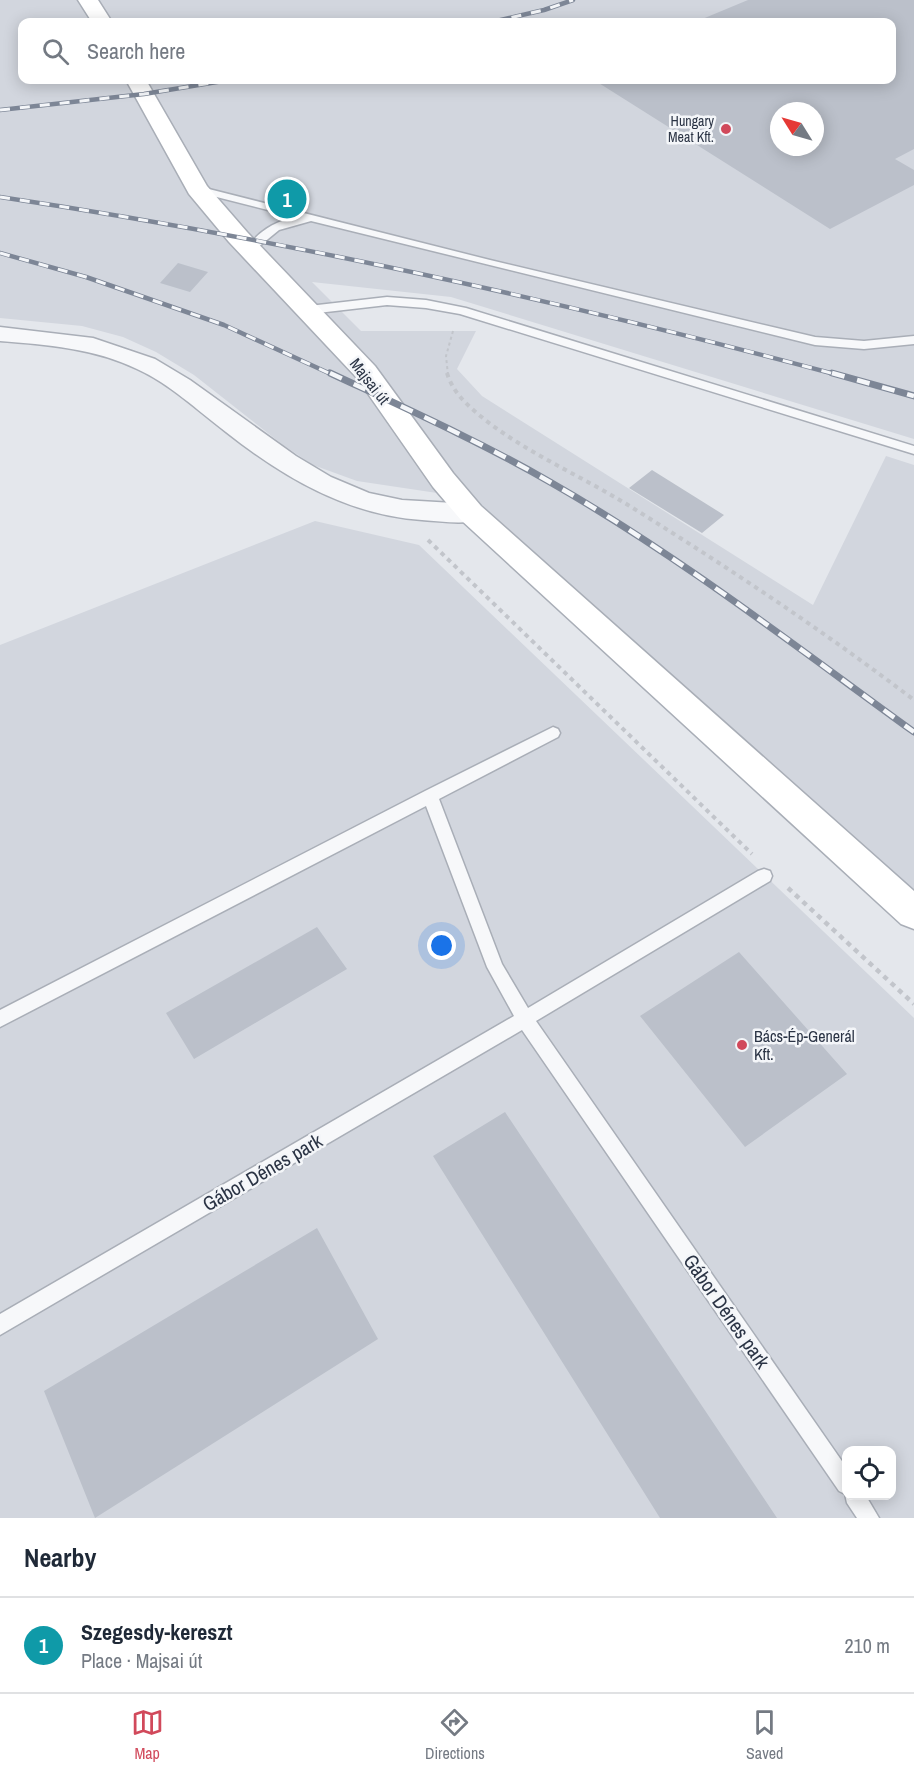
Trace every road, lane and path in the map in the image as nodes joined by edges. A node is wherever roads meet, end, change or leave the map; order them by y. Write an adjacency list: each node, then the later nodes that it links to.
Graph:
1 (88, 0): 2 (main road)
2 (99, 18)
3 (137, 84): 4 (main road, Majsai út)
4 (197, 189): 5 (lane); 6 (main road, Majsai út)
5 (313, 218): 6 (lane); 10 (lane)
6 (251, 250): 7 (main road, Majsai út)
7 (309, 310): 8 (lane); 13 (main road, Majsai út)
8 (462, 311): 11 (lane); 14 (path)
9 (0, 334): 12 (street)
10 (914, 340)
11 (914, 450)
12 (414, 510): 13 (street); 17 (path)
13 (471, 513): 20 (main road, Majsai út)
14 (914, 700)
15 (553, 733): 16 (lane)
16 (430, 795): 22 (lane); 23 (lane, Gábor Dénes park)
17 (754, 855)
18 (764, 876): 23 (lane, Gábor Dénes park)
19 (788, 887): 21 (path)
20 (914, 913)
21 (914, 1004)
22 (0, 1018)
23 (525, 1019): 24 (lane, Gábor Dénes park); 25 (lane, Gábor Dénes park)
24 (0, 1325)
25 (842, 1478)
26 (857, 1500): 27 (lane)
27 (869, 1518)

